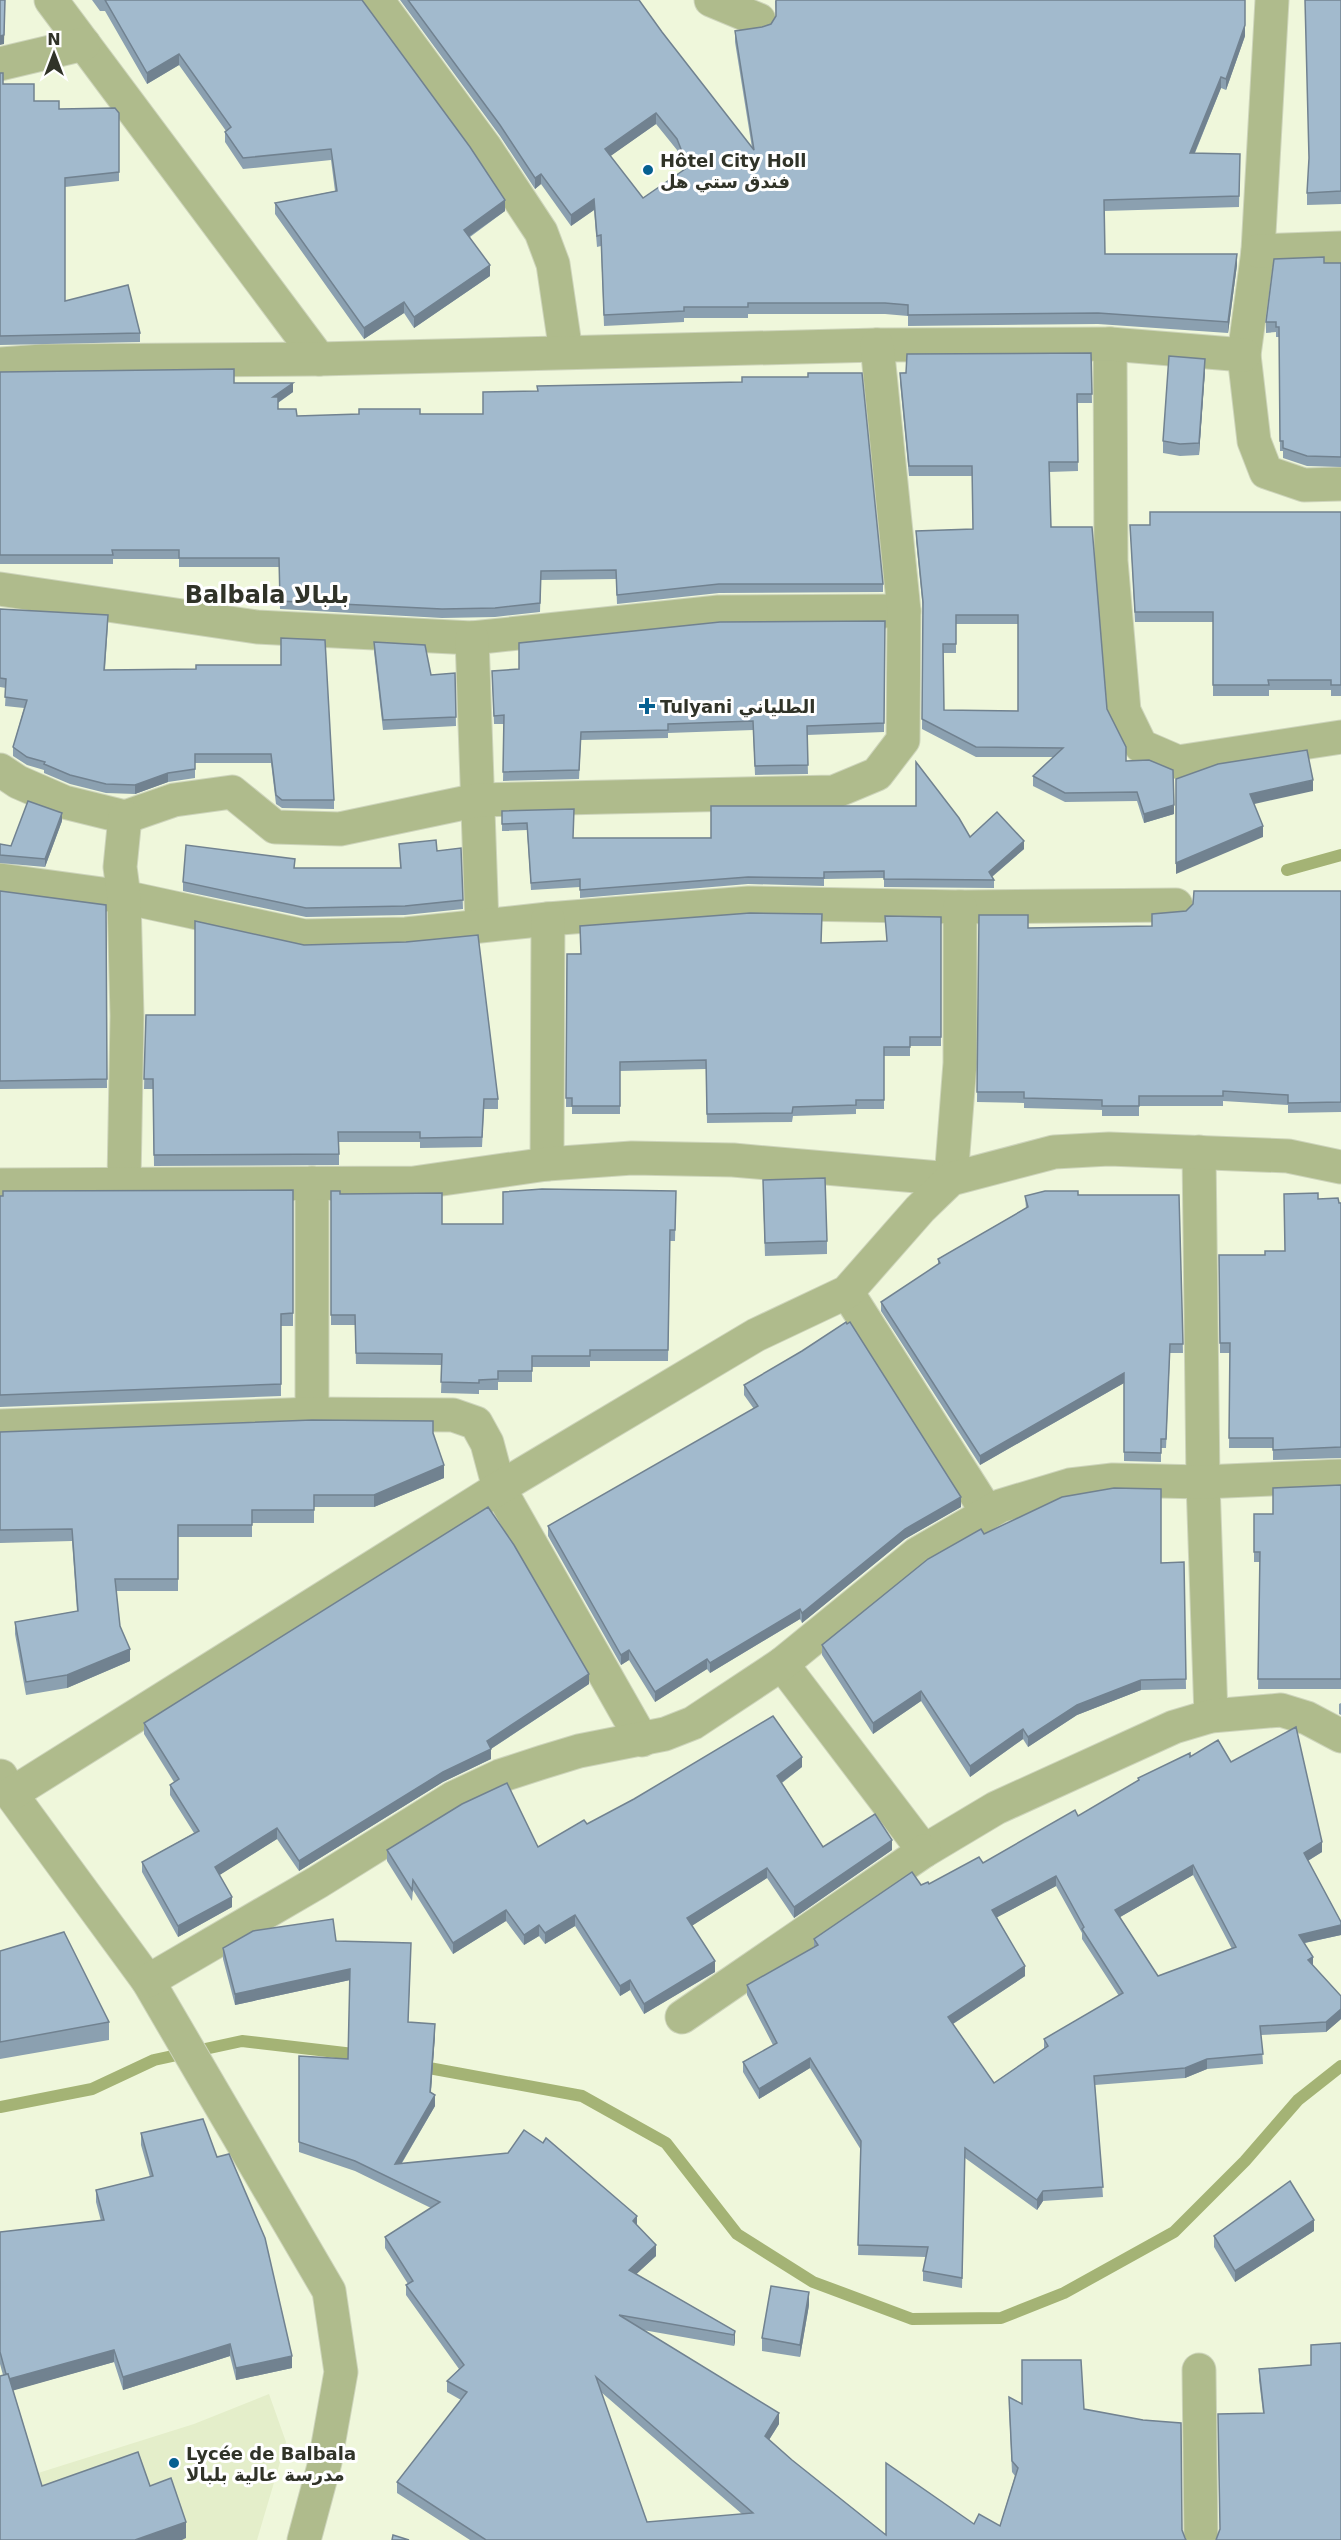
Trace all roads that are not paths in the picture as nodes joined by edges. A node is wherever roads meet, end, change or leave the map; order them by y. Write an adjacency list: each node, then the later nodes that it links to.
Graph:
1 (51, 0): 6 (street)
2 (377, 0): 12 (street)
3 (711, 0): 5 (street)
4 (1272, 0): 9 (street)
5 (759, 20)
6 (84, 44): 7 (street); 14 (street)
7 (0, 64)
8 (1341, 248): 9 (street)
9 (1258, 251): 13 (street)
10 (1110, 344): 11 (street); 13 (street); 20 (street)
11 (877, 345): 12 (street); 18 (street)
12 (566, 352): 14 (street)
13 (1244, 355): 16 (street)
14 (320, 359): 15 (street)
15 (0, 364)
16 (1341, 484)
17 (0, 589): 19 (street)
18 (904, 611): 19 (street); 22 (street)
19 (472, 638): 22 (street)
20 (1341, 737)
21 (0, 770): 23 (street)
22 (478, 800): 23 (street); 29 (street)
23 (124, 817): 25 (street)
24 (0, 880): 25 (street)
25 (124, 897): 29 (street); 34 (street)
26 (1176, 905): 27 (street)
27 (960, 907): 28 (street); 33 (street)
28 (548, 919): 29 (street); 31 (street)
29 (482, 925)
30 (1199, 1152): 32 (street); 33 (street); 41 (street)
31 (547, 1164): 33 (street); 35 (street)
32 (1341, 1167)
33 (951, 1179): 37 (street)
34 (124, 1182): 35 (street); 36 (street)
35 (312, 1182): 38 (street)
36 (0, 1185)
37 (847, 1292): 42 (street); 43 (street)
38 (312, 1414): 39 (street); 42 (street)
39 (0, 1426)
40 (1341, 1476): 41 (street)
41 (1203, 1482): 43 (street); 45 (street)
42 (499, 1488): 47 (street); 48 (street)
43 (987, 1512): 44 (street)
44 (782, 1664): 47 (street); 49 (street)
45 (1211, 1716): 46 (street); 49 (street)
46 (1341, 1736)
47 (642, 1740): 50 (street)
48 (5, 1784): 50 (street)
49 (924, 1851): 51 (street)
50 (148, 1981): 53 (street)
51 (682, 2018)
52 (1199, 2370): 54 (street)
53 (304, 2540)
54 (1201, 2540)

